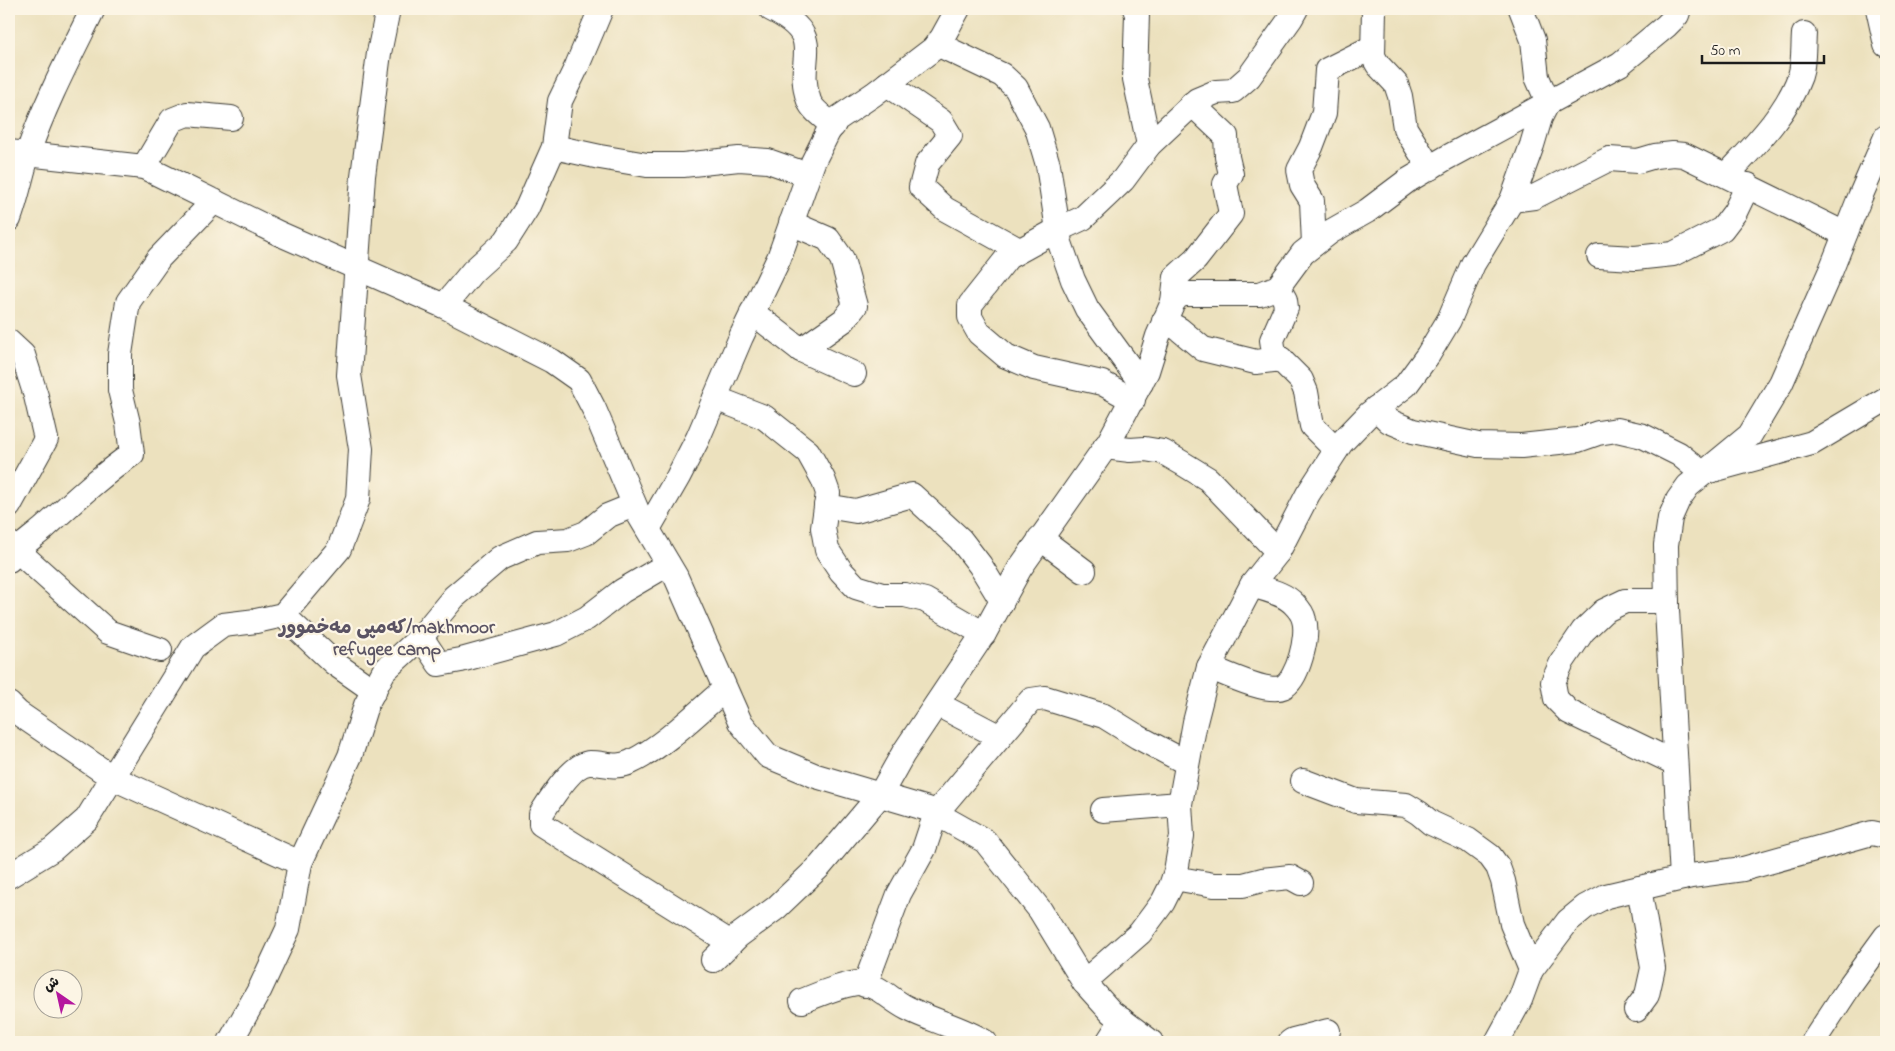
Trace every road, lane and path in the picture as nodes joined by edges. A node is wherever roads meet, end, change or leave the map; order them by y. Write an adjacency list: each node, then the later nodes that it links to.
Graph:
1 (94, 9): 24 (street)
2 (388, 9): 41 (street)
3 (601, 9): 23 (street)
4 (771, 9): 20 (street)
5 (958, 9): 13 (street)
6 (1135, 9): 22 (street)
7 (1296, 9): 18 (street)
8 (1374, 9): 15 (street)
9 (1522, 9): 17 (street)
10 (1679, 9): 17 (street)
11 (1878, 9): 14 (street)
12 (1804, 34): 28 (street)
13 (937, 44): 16 (street); 36 (street)
14 (1886, 45)
15 (1373, 47): 26 (street); 38 (street)
16 (887, 84): 20 (street); 39 (street)
17 (1548, 102): 26 (street); 32 (street)
18 (1192, 104): 22 (street); 44 (street)
19 (231, 118): 25 (street)
20 (833, 126): 27 (street)
21 (1886, 137): 31 (street)
22 (1149, 145): 36 (street)
23 (554, 147): 27 (street); 43 (street)
24 (18, 153): 25 (street); 34 (street)
25 (144, 167): 33 (street)
26 (1430, 168): 38 (street)
27 (808, 175): 35 (street)
28 (1727, 175): 30 (street); 32 (street)
29 (1886, 183): 31 (street)
30 (1748, 185): 37 (street); 40 (street)
31 (1860, 197): 37 (street)
32 (1512, 200): 53 (street)
33 (214, 201): 41 (street); 62 (street)
34 (9, 220)
35 (791, 223): 45 (street); 47 (street)
36 (1057, 230): 39 (street); 50 (street)
37 (1845, 234): 56 (street)
38 (1314, 244): 42 (street)
39 (1019, 250): 50 (street)
40 (1598, 256)
41 (358, 267): 43 (street); 69 (street)
42 (1278, 287): 44 (street); 48 (street)
43 (444, 306): 57 (street)
44 (1168, 311): 48 (street); 50 (street)
45 (752, 312): 47 (street); 51 (street)
46 (9, 342): 58 (street)
47 (801, 350): 49 (street)
48 (1281, 360): 55 (street)
49 (854, 374)
50 (1137, 392): 54 (street)
51 (715, 398): 59 (street); 60 (street)
52 (1886, 399): 56 (street)
53 (1376, 408): 55 (street); 56 (street)
54 (1106, 447): 61 (street); 63 (street)
55 (1336, 450): 63 (street)
56 (1702, 474): 68 (street)
57 (634, 504): 60 (street); 71 (street)
58 (9, 506)
59 (826, 506): 67 (street); 70 (street)
60 (648, 529): 64 (street)
61 (1040, 538): 65 (street); 67 (street)
62 (11, 551): 72 (street)
63 (1278, 552): 66 (street)
64 (668, 564): 71 (street); 74 (street)
65 (1084, 571)
66 (1252, 586): 73 (street); 73 (street)
67 (1002, 601): 70 (street)
68 (1667, 601): 80 (street); 80 (street)
69 (283, 615): 75 (street); 81 (street)
70 (984, 634): 77 (street)
71 (421, 637): 75 (street)
72 (160, 650)
73 (1209, 667): 79 (street)
74 (725, 689): 83 (street); 95 (street)
75 (374, 691): 88 (street)
76 (9, 704): 81 (street)
77 (937, 704): 78 (street); 83 (street)
78 (1000, 737): 79 (street); 86 (street)
79 (1188, 763): 84 (street)
80 (1675, 763): 91 (street)
81 (113, 778): 88 (street); 89 (street)
82 (1303, 781): 97 (street)
83 (880, 795): 86 (street); 95 (street)
84 (1180, 804): 85 (street); 90 (street)
85 (1103, 810)
86 (936, 813): 98 (street); 99 (street)
87 (1886, 836): 91 (street)
88 (300, 863): 104 (street)
89 (9, 876)
90 (1174, 878): 92 (street); 98 (street)
91 (1682, 878): 93 (street)
92 (1301, 883)
93 (1639, 888): 97 (street); 101 (street)
94 (1886, 936): 110 (street)
95 (731, 943): 96 (street)
96 (713, 960)
97 (1531, 970): 109 (street)
98 (1084, 982): 102 (street)
99 (865, 985): 100 (street); 105 (street)
100 (802, 1001)
101 (1636, 1010)
102 (1122, 1020): 106 (street); 107 (street)
103 (1328, 1031): 108 (street)
104 (230, 1042)
105 (985, 1042)
106 (1108, 1042)
107 (1151, 1042)
108 (1290, 1042)
109 (1497, 1042)
110 (1813, 1042)

